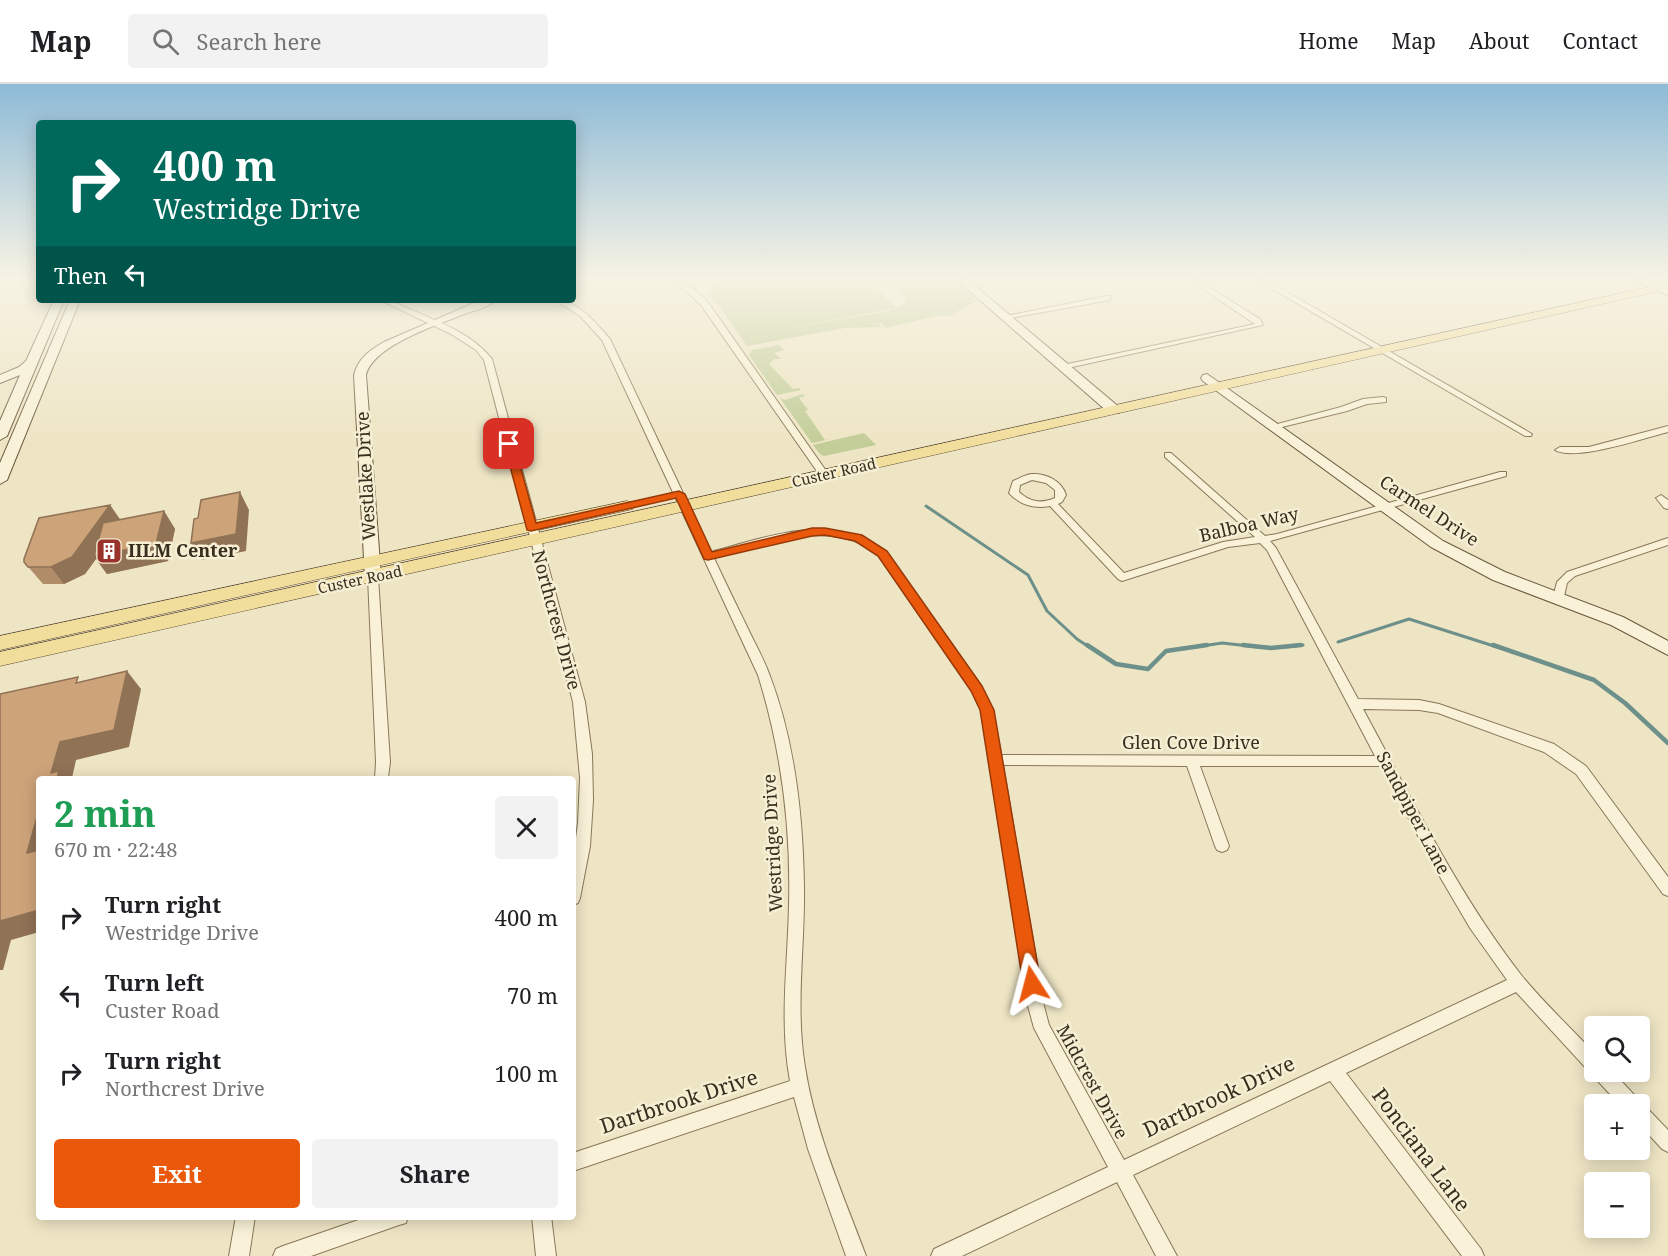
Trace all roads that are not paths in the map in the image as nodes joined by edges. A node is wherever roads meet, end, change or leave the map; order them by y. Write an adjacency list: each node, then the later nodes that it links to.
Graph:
1 (46, 335): 14 (street)
2 (61, 335): 16 (street)
3 (411, 335): 38 (street, Westlake Drive)
4 (456, 335): 34 (street, Northcrest Drive)
5 (602, 335): 31 (street, Westridge Drive)
6 (726, 335): 28 (street)
7 (1026, 335): 15 (street)
8 (1217, 335): 15 (street)
9 (1355, 335): 12 (street)
10 (1401, 335): 12 (main road, Custer Road)
11 (1448, 335): 13 (main road, Custer Road)
12 (1368, 342): 13 (street); 19 (main road, Custer Road)
13 (1381, 350): 19 (main road, Custer Road); 24 (street)
14 (33, 362): 17 (street); 18 (street)
15 (1063, 367): 21 (street)
16 (45, 375): 17 (street); 30 (street)
17 (26, 378): 25 (street)
18 (0, 380)
19 (1213, 382): 21 (main road, Custer Road); 22 (street, Carmel Drive)
20 (1383, 400): 22 (street)
21 (1109, 406): 28 (main road, Custer Road)
22 (1274, 426): 33 (street, Carmel Drive)
23 (1668, 429): 26 (street)
24 (1528, 434)
25 (0, 436)
26 (1560, 450)
27 (1168, 455): 35 (street, Sandpiper Lane)
28 (820, 470): 31 (main road, Custer Road)
29 (1503, 474): 33 (street, Balboa Way)
30 (0, 480)
31 (682, 500): 34 (main road, Custer Road); 37 (street, Westridge Drive)
32 (1052, 503): 35 (street, Balboa Way)
33 (1385, 507): 35 (street, Balboa Way); 39 (street, Carmel Drive)
34 (533, 534): 38 (main road, Custer Road); 49 (street, Northcrest Drive)
35 (1264, 539): 43 (street, Sandpiper Lane)
36 (1668, 541): 39 (street)
37 (708, 556): 44 (street, Midcrest Drive); 55 (street, Westridge Drive)
38 (372, 569): 40 (main road, Custer Road); 42 (main road, Custer Road); 47 (street, Westlake Drive)
39 (1559, 598): 41 (street, Carmel Drive)
40 (0, 643)
41 (1668, 649)
42 (0, 659)
43 (1355, 704): 46 (street, Sandpiper Lane); 50 (street)
44 (996, 760): 45 (street, Glen Cove Drive); 60 (street, Midcrest Drive)
45 (1192, 761): 46 (street, Glen Cove Drive); 48 (street)
46 (1386, 761): 51 (street, Sandpiper Lane)
47 (382, 776)
48 (1222, 846)
49 (576, 882)
50 (1668, 889)
51 (1518, 983): 52 (street, Sandpiper Lane); 53 (street, Dartbrook Drive)
52 (1584, 1054)
53 (1333, 1070): 60 (street, Dartbrook Drive); 70 (street, Ponciana Lane)
54 (1610, 1082): 56 (street)
55 (800, 1087): 59 (street, Dartbrook Drive); 67 (street, Westridge Drive)
56 (1622, 1094)
57 (1650, 1124): 58 (street)
58 (1668, 1143)
59 (576, 1161)
60 (1120, 1171): 68 (street, Dartbrook Drive); 69 (street, Midcrest Drive)
61 (245, 1220): 64 (street)
62 (387, 1220): 65 (street)
63 (542, 1220): 66 (street)
64 (239, 1256)
65 (283, 1256)
66 (546, 1256)
67 (856, 1256)
68 (941, 1256)
69 (1167, 1256)
70 (1474, 1256)

